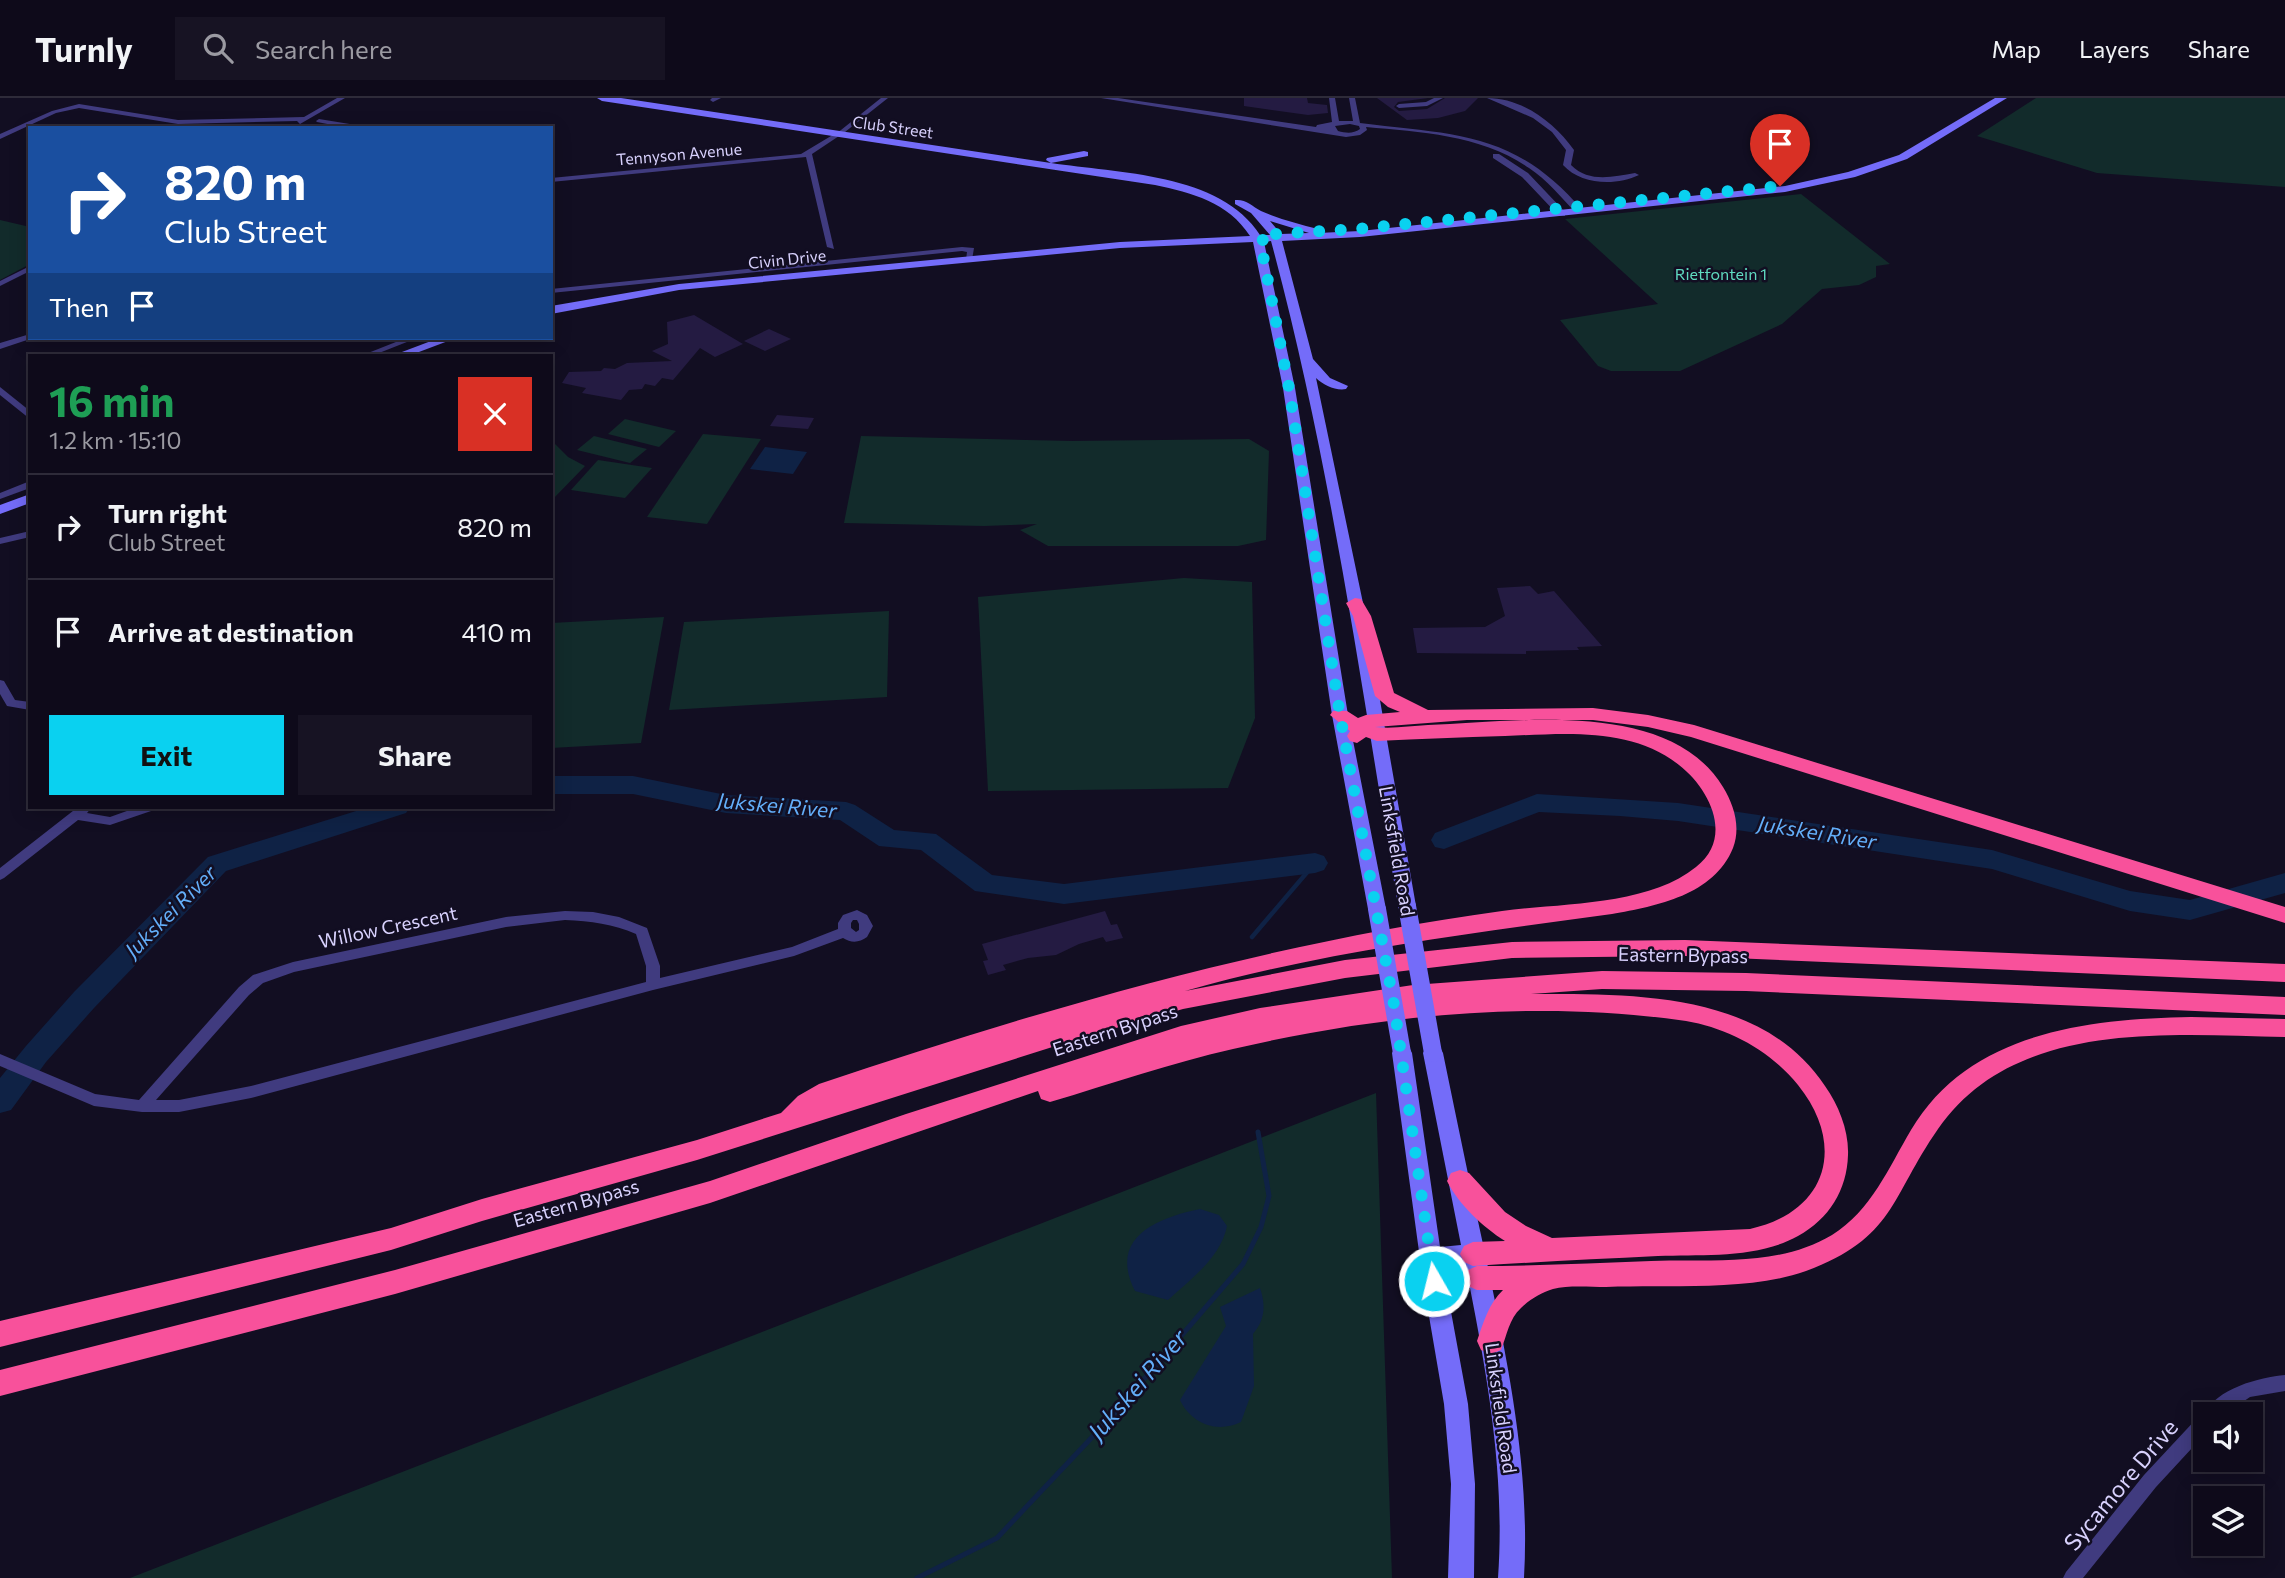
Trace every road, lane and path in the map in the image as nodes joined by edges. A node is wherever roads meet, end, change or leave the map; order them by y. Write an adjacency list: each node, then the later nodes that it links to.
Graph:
1 (342, 98): 17 (street)
2 (602, 98): 23 (main road, Club Street)
3 (636, 98): 23 (main road, Club Street)
4 (871, 98): 23 (street)
5 (885, 98): 23 (street)
6 (1093, 98): 14 (street)
7 (1104, 98): 14 (street)
8 (1332, 98): 15 (street)
9 (1352, 98): 16 (street)
10 (1440, 98): 13 (street)
11 (1490, 98): 28 (street)
12 (2002, 98): 32 (main road)
13 (1399, 106)
14 (1162, 107): 21 (street)
15 (1335, 112): 16 (street); 21 (street)
16 (1355, 112): 22 (street)
17 (305, 119): 19 (street); 24 (street)
18 (319, 121): 20 (street)
19 (293, 126)
20 (350, 126)
21 (1335, 127): 22 (street); 22 (street)
22 (1360, 127): 31 (street); 32 (street)
23 (833, 134): 26 (street); 27 (main road, Club Street); 30 (main road, Club Street)
24 (0, 137)
25 (1084, 154): 27 (main road)
26 (809, 155): 29 (street, Tennyson Avenue); 40 (street)
27 (1044, 160): 30 (main road, Club Street)
28 (1635, 176)
29 (553, 180)
30 (1181, 185): 35 (main road, Linksfield Road)
31 (1548, 199): 33 (main road); 34 (street)
32 (1576, 209): 34 (main road)
33 (1530, 211): 34 (main road); 36 (main road)
34 (1560, 211): 36 (main road)
35 (1249, 214): 36 (main road); 37 (main road); 38 (main road, Linksfield Road); 39 (main road, Linksfield Road)
36 (1320, 234): 38 (main road); 42 (main road)
37 (1206, 237): 39 (main road, Civin Drive); 41 (main road, Civin Drive)
38 (1276, 237): 39 (main road, Civin Drive); 42 (main road, Linksfield Road)
39 (1260, 243): 41 (main road, Civin Drive); 67 (main road, Linksfield Road)
40 (831, 247)
41 (1027, 252): 43 (main road, Civin Drive)
42 (1291, 256): 54 (main road, Linksfield Road)
43 (969, 258): 46 (street); 47 (main road, Civin Drive)
44 (28, 269): 45 (street)
45 (0, 284)
46 (553, 291)
47 (553, 310)
48 (28, 337): 51 (street)
49 (404, 340): 52 (street)
50 (444, 340): 53 (main road)
51 (0, 346)
52 (370, 354)
53 (403, 354)
54 (1306, 359): 55 (main road); 64 (main road, Linksfield Road)
55 (1342, 386)
56 (0, 390): 57 (street)
57 (28, 414)
58 (28, 485): 59 (street)
59 (0, 496)
60 (28, 499): 61 (main road)
61 (0, 510)
62 (28, 534): 63 (street)
63 (0, 541)
64 (1355, 603): 68 (highway); 69 (main road, Linksfield Road)
65 (0, 684): 66 (street)
66 (28, 706)
67 (1340, 715): 69 (highway); 72 (main road, Linksfield Road)
68 (1427, 715): 69 (highway); 74 (highway)
69 (1367, 729): 72 (main road); 83 (highway); 84 (main road, Linksfield Road, bridge)
70 (144, 809): 71 (street)
71 (81, 811): 73 (street)
72 (1370, 868): 87 (main road, Linksfield Road, bridge)
73 (0, 875)
74 (2279, 913)
75 (844, 932): 77 (street)
76 (2285, 973): 83 (highway, Eastern Bypass)
77 (653, 985): 81 (street); 81 (street, Willow Crescent)
78 (2285, 1006): 82 (highway, Eastern Bypass)
79 (2285, 1028): 88 (highway)
80 (4, 1062): 81 (street)
81 (142, 1106)
82 (961, 1107): 85 (highway); 91 (highway, Eastern Bypass)
83 (788, 1122): 89 (highway, Eastern Bypass)
84 (1460, 1181): 85 (highway); 86 (main road, Linksfield Road)
85 (1552, 1248): 86 (highway)
86 (1475, 1266): 87 (main road); 88 (highway); 90 (main road, Linksfield Road)
87 (1433, 1269): 95 (main road, Linksfield Road)
88 (1550, 1278): 90 (highway)
89 (0, 1334)
90 (1491, 1341): 96 (main road, Linksfield Road)
91 (0, 1383)
92 (2285, 1383): 93 (street)
93 (2223, 1402)
94 (2193, 1435): 97 (street, Sycamore Drive)
95 (1461, 1578)
96 (1511, 1578)
97 (2072, 1578)

